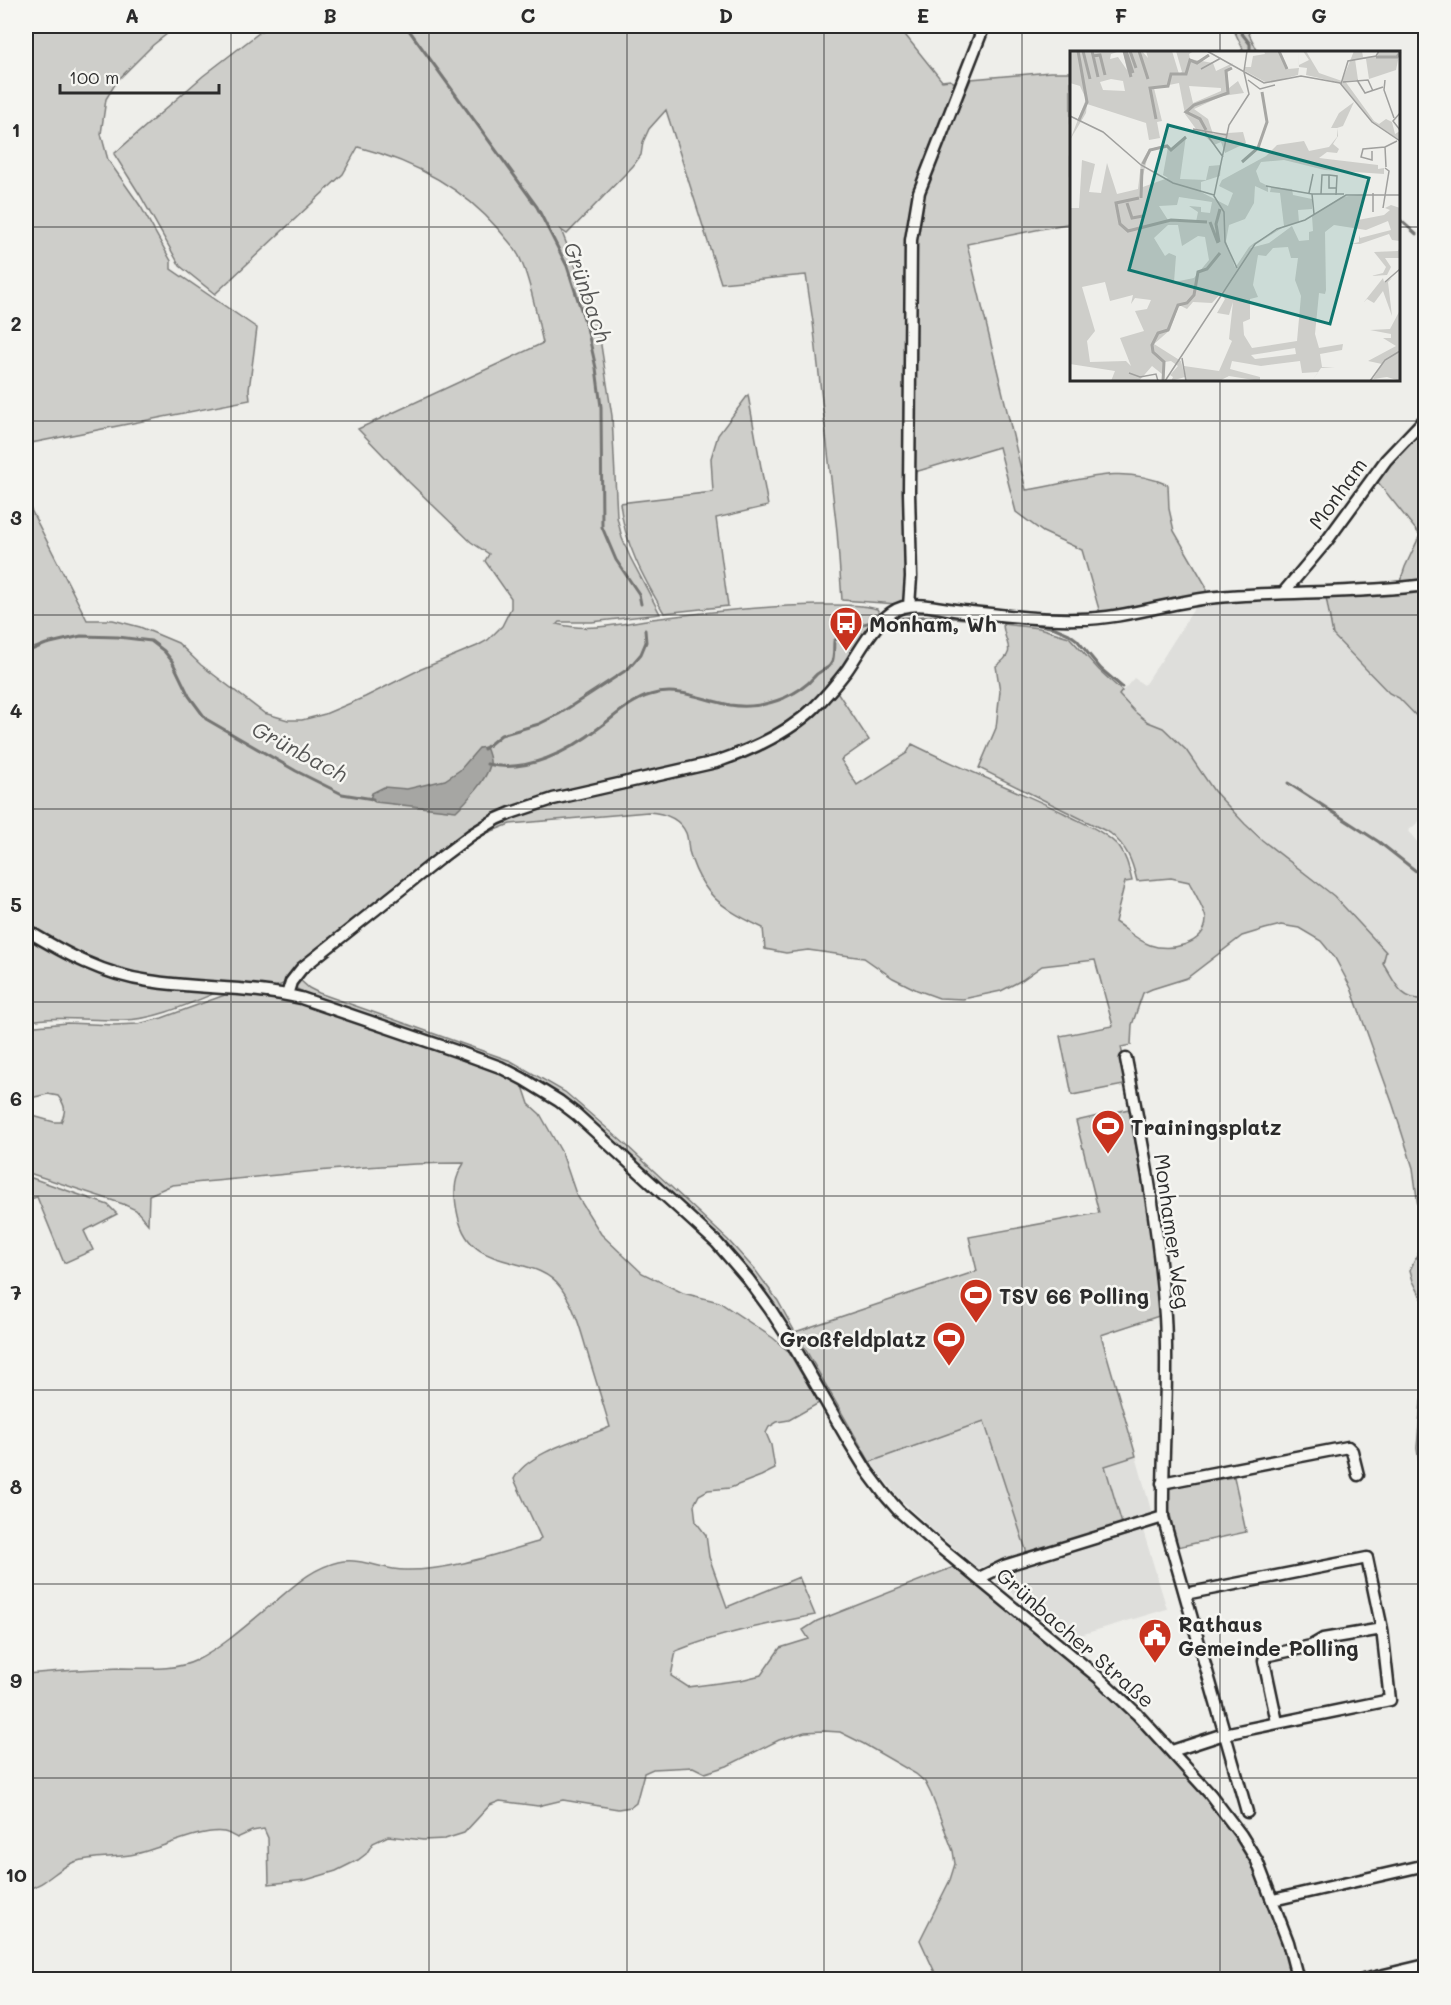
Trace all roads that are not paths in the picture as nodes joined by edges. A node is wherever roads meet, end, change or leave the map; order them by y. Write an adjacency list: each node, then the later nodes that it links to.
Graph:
1 (984, 26): 5 (street)
2 (1425, 418): 4 (street, Monham)
3 (1425, 585): 4 (street)
4 (1283, 593): 5 (street)
5 (909, 606): 7 (street)
6 (26, 930): 7 (street, Grünbacher Straße)
7 (287, 995): 12 (street, Grünbacher Straße)
8 (1126, 1059): 10 (street, Monhamer Weg)
9 (1358, 1475): 10 (street)
10 (1162, 1483): 11 (street, Monhamer Weg)
11 (1163, 1517): 12 (street); 13 (street, Monhamer Weg)
12 (979, 1578): 17 (street, Grünbacher Straße)
13 (1185, 1594): 14 (street); 16 (street, Monhamer Weg)
14 (1382, 1629): 15 (street); 15 (street)
15 (1277, 1722): 16 (street)
16 (1224, 1734): 17 (street); 18 (street, Monhamer Weg)
17 (1172, 1751): 20 (street, Grünbacher Straße)
18 (1246, 1812)
19 (1425, 1865): 20 (street)
20 (1273, 1900): 22 (street, Grünbacher Straße)
21 (1425, 1965): 23 (street)
22 (1298, 1980)
23 (1363, 1980)

